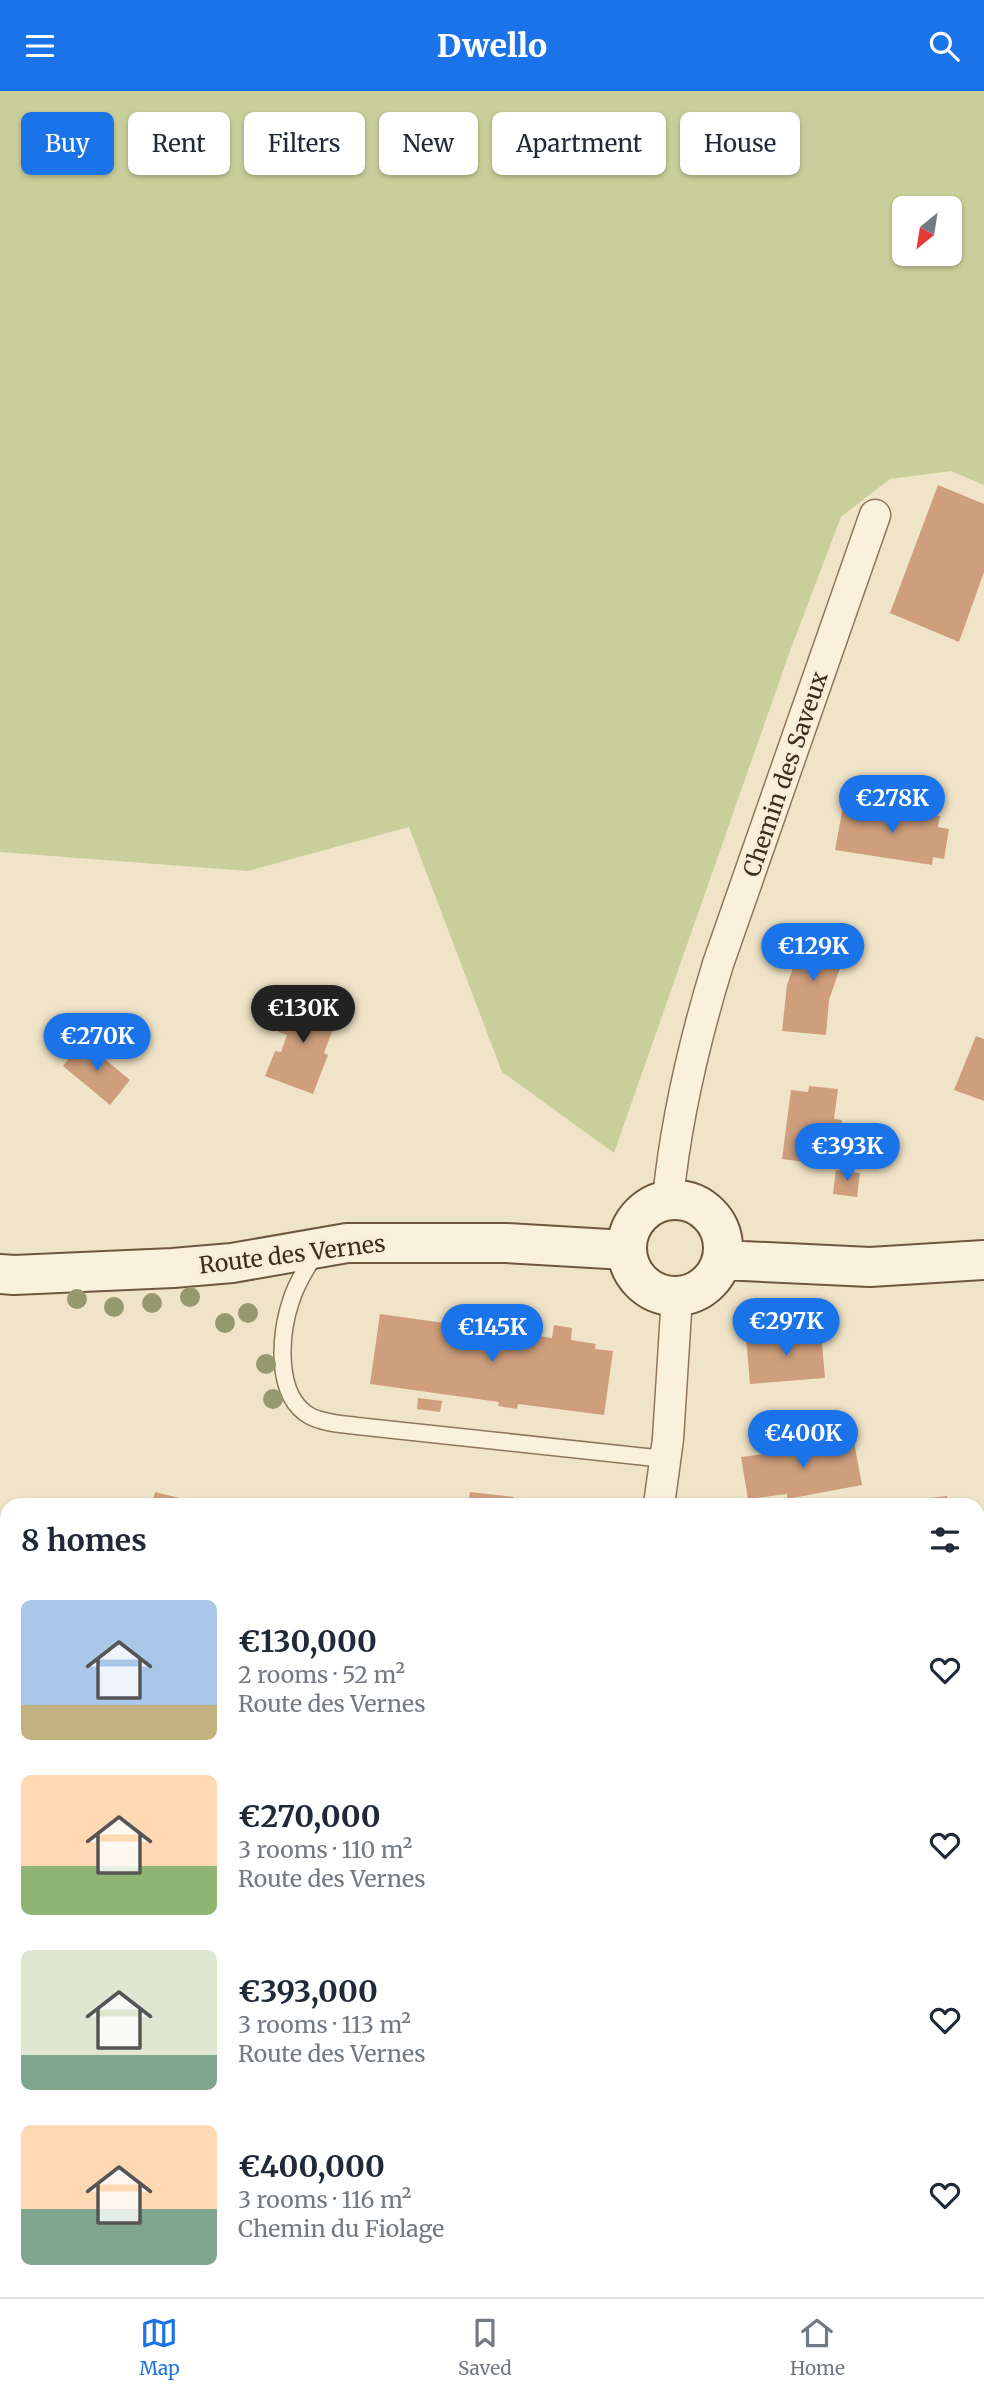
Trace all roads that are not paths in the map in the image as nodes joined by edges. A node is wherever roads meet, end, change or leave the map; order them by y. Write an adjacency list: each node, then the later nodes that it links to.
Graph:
1 (875, 515): 2 (street, Chemin des Saveux)
2 (668, 1199): 4 (main road); 6 (main road)
3 (333, 1246): 4 (main road, Route des Vernes); 7 (main road); 8 (main road, Route des Vernes); 10 (lane)
4 (626, 1250): 9 (main road)
5 (984, 1259): 6 (main road)
6 (722, 1260): 9 (main road)
7 (0, 1261)
8 (0, 1273)
9 (677, 1296): 10 (street)
10 (665, 1459): 11 (street)
11 (660, 1498)

